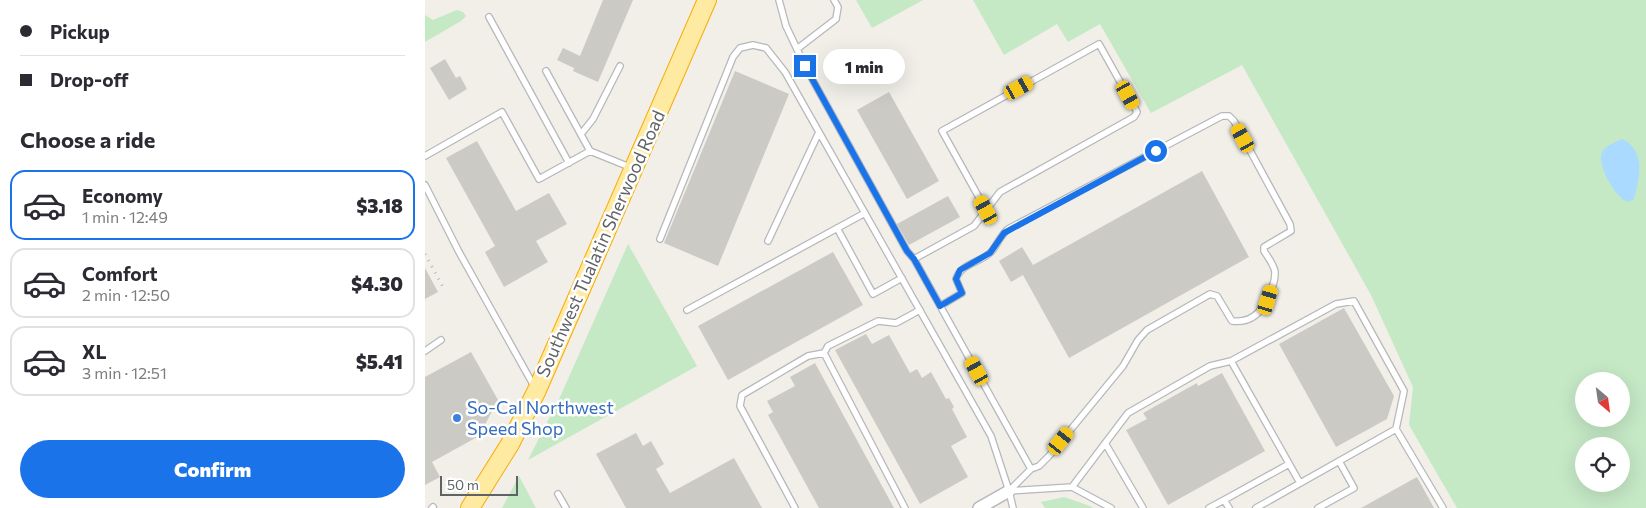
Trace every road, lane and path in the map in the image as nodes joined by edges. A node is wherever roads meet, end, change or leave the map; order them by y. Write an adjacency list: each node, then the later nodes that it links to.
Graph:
1 (707, 0): 13 (highway, Southwest Tualatin Sherwood Road)
2 (779, 0): 5 (lane)
3 (834, 0): 5 (lane)
4 (489, 17): 12 (lane)
5 (797, 49): 20 (lane)
6 (620, 66): 9 (lane)
7 (545, 71): 9 (lane)
8 (819, 132): 16 (lane); 18 (lane); 19 (lane)
9 (581, 134): 10 (lane)
10 (590, 151): 12 (lane); 13 (lane)
11 (425, 156): 12 (lane)
12 (569, 163)
13 (633, 169): 29 (highway, Southwest Tualatin Sherwood Road)
14 (425, 185): 29 (lane)
15 (986, 210): 15 (lane); 20 (lane)
16 (865, 213): 17 (lane); 21 (lane)
17 (837, 228): 21 (lane); 23 (lane)
18 (660, 239)
19 (768, 241)
20 (914, 259): 22 (lane)
21 (902, 278): 24 (lane)
22 (940, 306): 34 (lane); 34 (lane)
23 (687, 310)
24 (920, 310): 27 (lane); 37 (lane)
25 (441, 340): 26 (lane)
26 (425, 350)
27 (824, 353): 43 (lane); 44 (lane)
28 (1231, 361): 30 (lane); 31 (lane); 33 (lane)
29 (537, 390): 41 (highway, Southwest Tualatin Sherwood Road)
30 (1396, 429): 32 (lane); 54 (lane)
31 (1105, 443): 36 (lane); 48 (lane)
32 (1339, 461): 35 (lane); 53 (lane)
33 (1289, 464): 35 (lane); 39 (lane)
34 (1031, 469): 37 (lane)
35 (1300, 483): 40 (lane)
36 (1072, 487): 37 (lane); 47 (lane)
37 (1009, 491): 45 (street); 46 (lane)
38 (558, 494): 42 (lane)
39 (1224, 500): 49 (lane); 50 (lane)
40 (1269, 501): 51 (lane); 52 (lane)
41 (470, 508)
42 (566, 508)
43 (795, 508)
44 (905, 508)
45 (979, 508)
46 (1013, 508)
47 (1111, 508)
48 (1143, 508)
49 (1209, 508)
50 (1229, 508)
51 (1256, 508)
52 (1273, 508)
53 (1318, 508)
54 (1443, 508)

